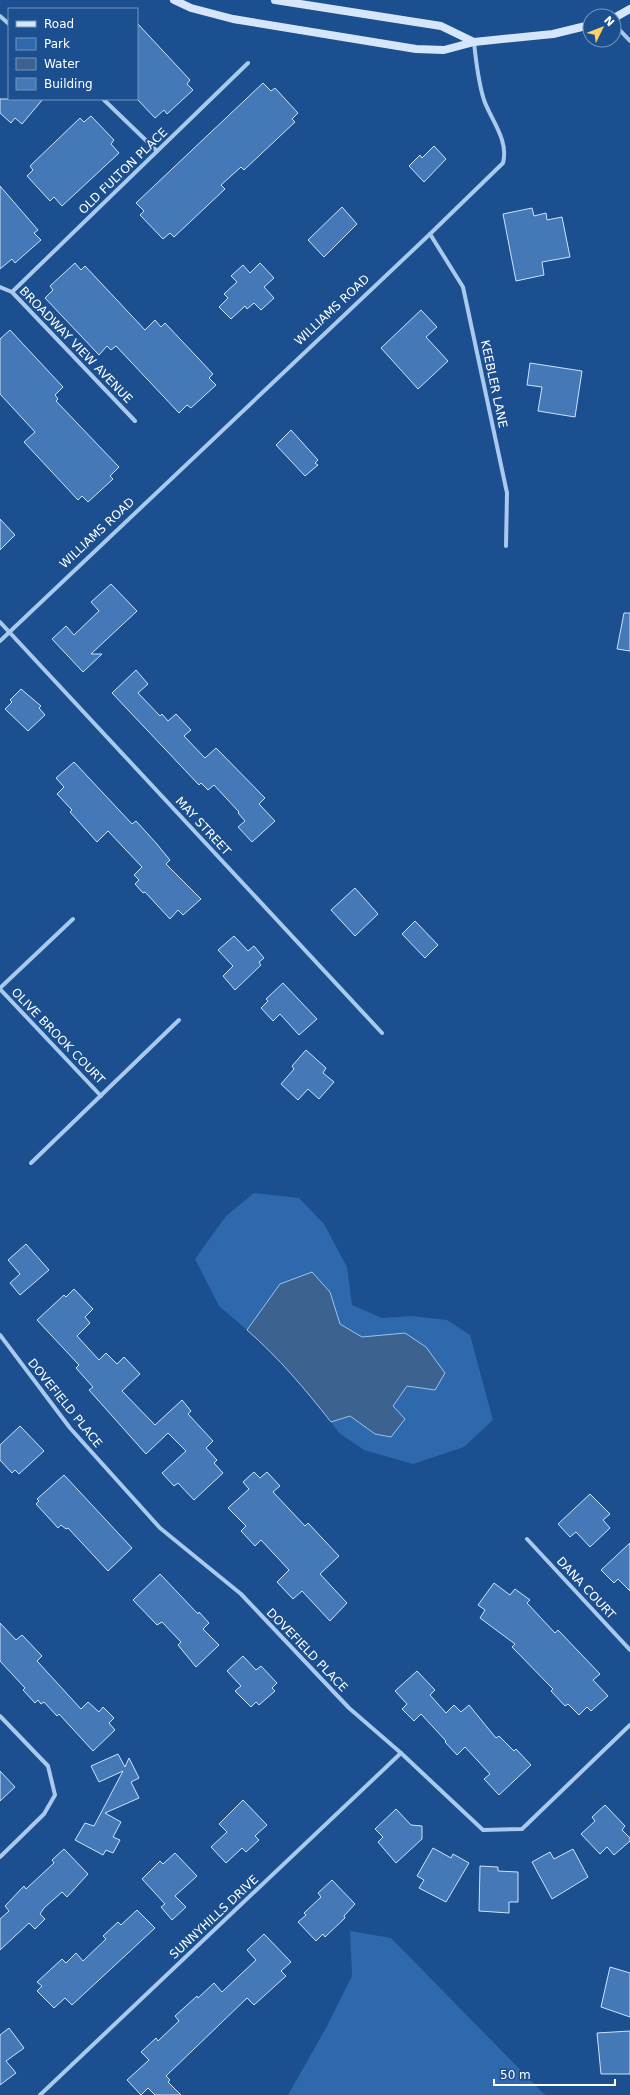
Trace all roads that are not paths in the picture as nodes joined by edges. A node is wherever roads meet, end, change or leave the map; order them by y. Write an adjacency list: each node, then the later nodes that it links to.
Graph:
1 (174, 0): 8 (street)
2 (274, 0): 8 (street)
3 (0, 16): 4 (street)
4 (8, 23)
5 (582, 27): 8 (street)
6 (622, 32): 7 (street)
7 (630, 41)
8 (474, 42): 12 (street, WILLIAMS ROAD)
9 (248, 63): 11 (street, OLD FULTON PLACE)
10 (104, 100): 11 (street)
11 (157, 151): 14 (street, OLD FULTON PLACE)
12 (430, 234): 16 (street, KEEBLER LANE); 18 (street, WILLIAMS ROAD)
13 (0, 287): 14 (street, BROADWAY VIEW AVENUE)
14 (12, 292): 15 (street, BROADWAY VIEW AVENUE)
15 (135, 421)
16 (506, 546)
17 (0, 622): 18 (street, MAY STREET)
18 (9, 632): 19 (street, WILLIAMS ROAD); 23 (street, MAY STREET)
19 (0, 641)
20 (73, 918): 21 (street)
21 (0, 989): 24 (street, OLIVE BROOK COURT)
22 (179, 1020): 24 (street)
23 (382, 1033)
24 (101, 1096): 25 (street)
25 (31, 1163)
26 (0, 1335): 31 (street, DOVEFIELD PLACE)
27 (527, 1539): 28 (street, DANA COURT)
28 (630, 1650)
29 (0, 1716): 32 (street)
30 (630, 1725): 31 (street, DOVEFIELD PLACE)
31 (401, 1753): 33 (street, SUNNYHILLS DRIVE)
32 (0, 1856)
33 (40, 2095)

